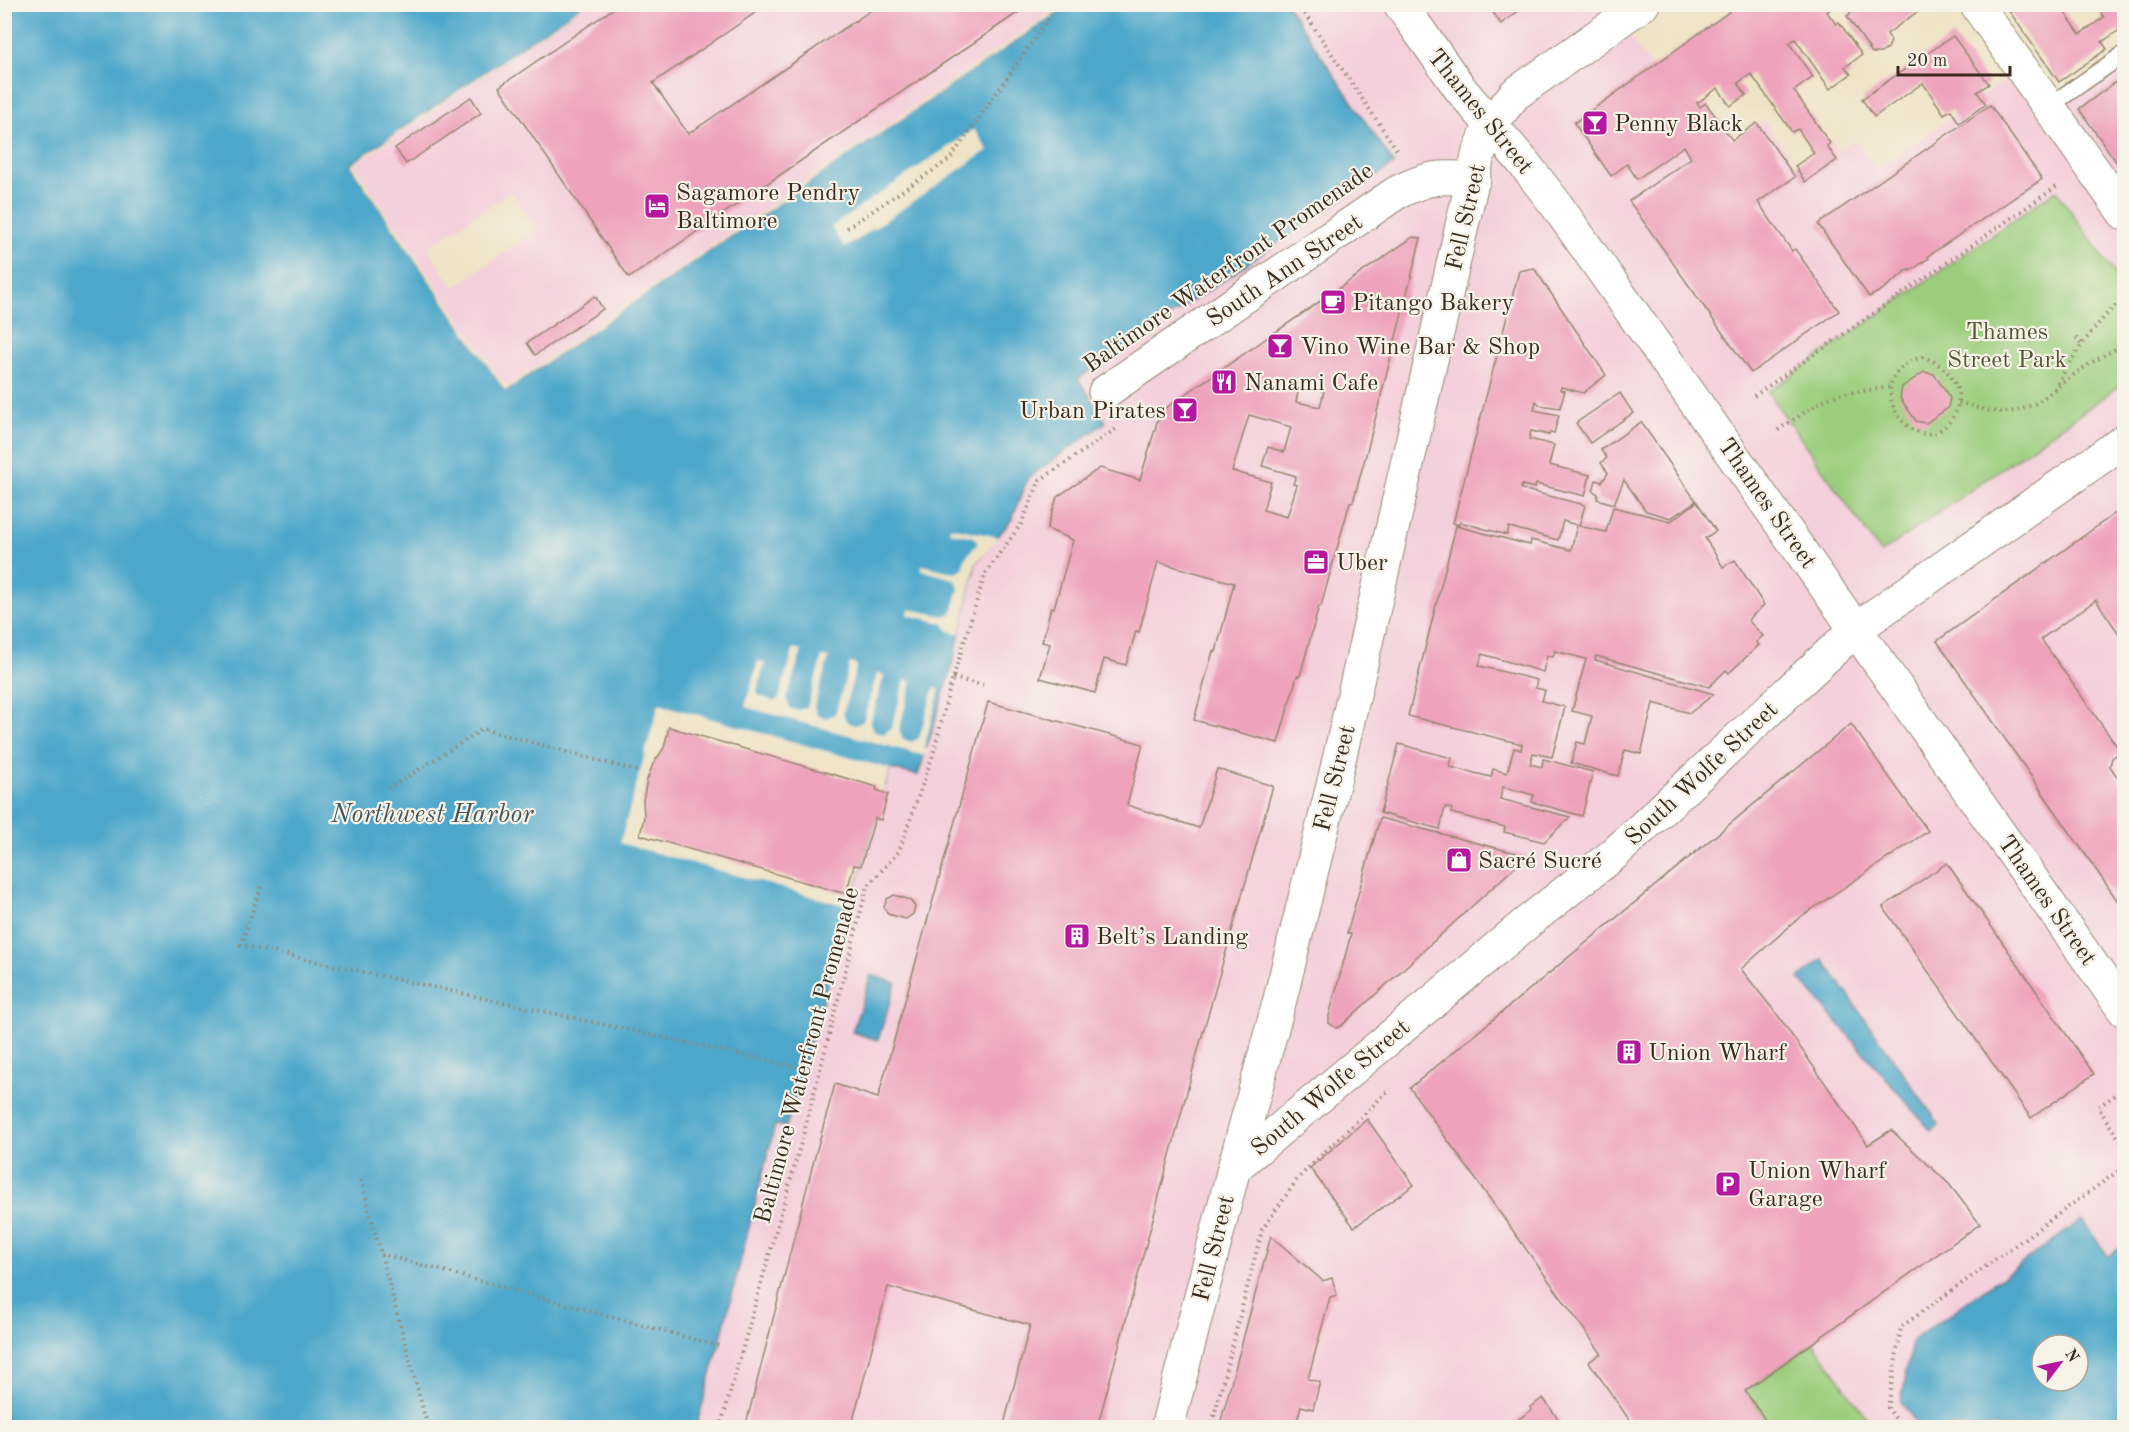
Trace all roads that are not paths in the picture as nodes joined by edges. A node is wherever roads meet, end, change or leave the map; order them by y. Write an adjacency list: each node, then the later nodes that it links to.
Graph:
1 (1400, 4): 6 (street, Thames Street)
2 (1643, 4): 6 (street)
3 (1976, 4): 5 (street)
4 (2124, 54): 5 (lane)
5 (2049, 106): 8 (street)
6 (1490, 125): 7 (street, Fell Street); 11 (street, Thames Street)
7 (1473, 179): 9 (street, South Ann Street); 13 (street, Fell Street)
8 (2124, 213)
9 (1108, 407)
10 (2124, 441): 11 (street, South Wolfe Street)
11 (1857, 628): 12 (street, Thames Street); 13 (street, South Wolfe Street)
12 (2124, 1010)
13 (1234, 1168): 14 (street, Fell Street)
14 (1167, 1428)

